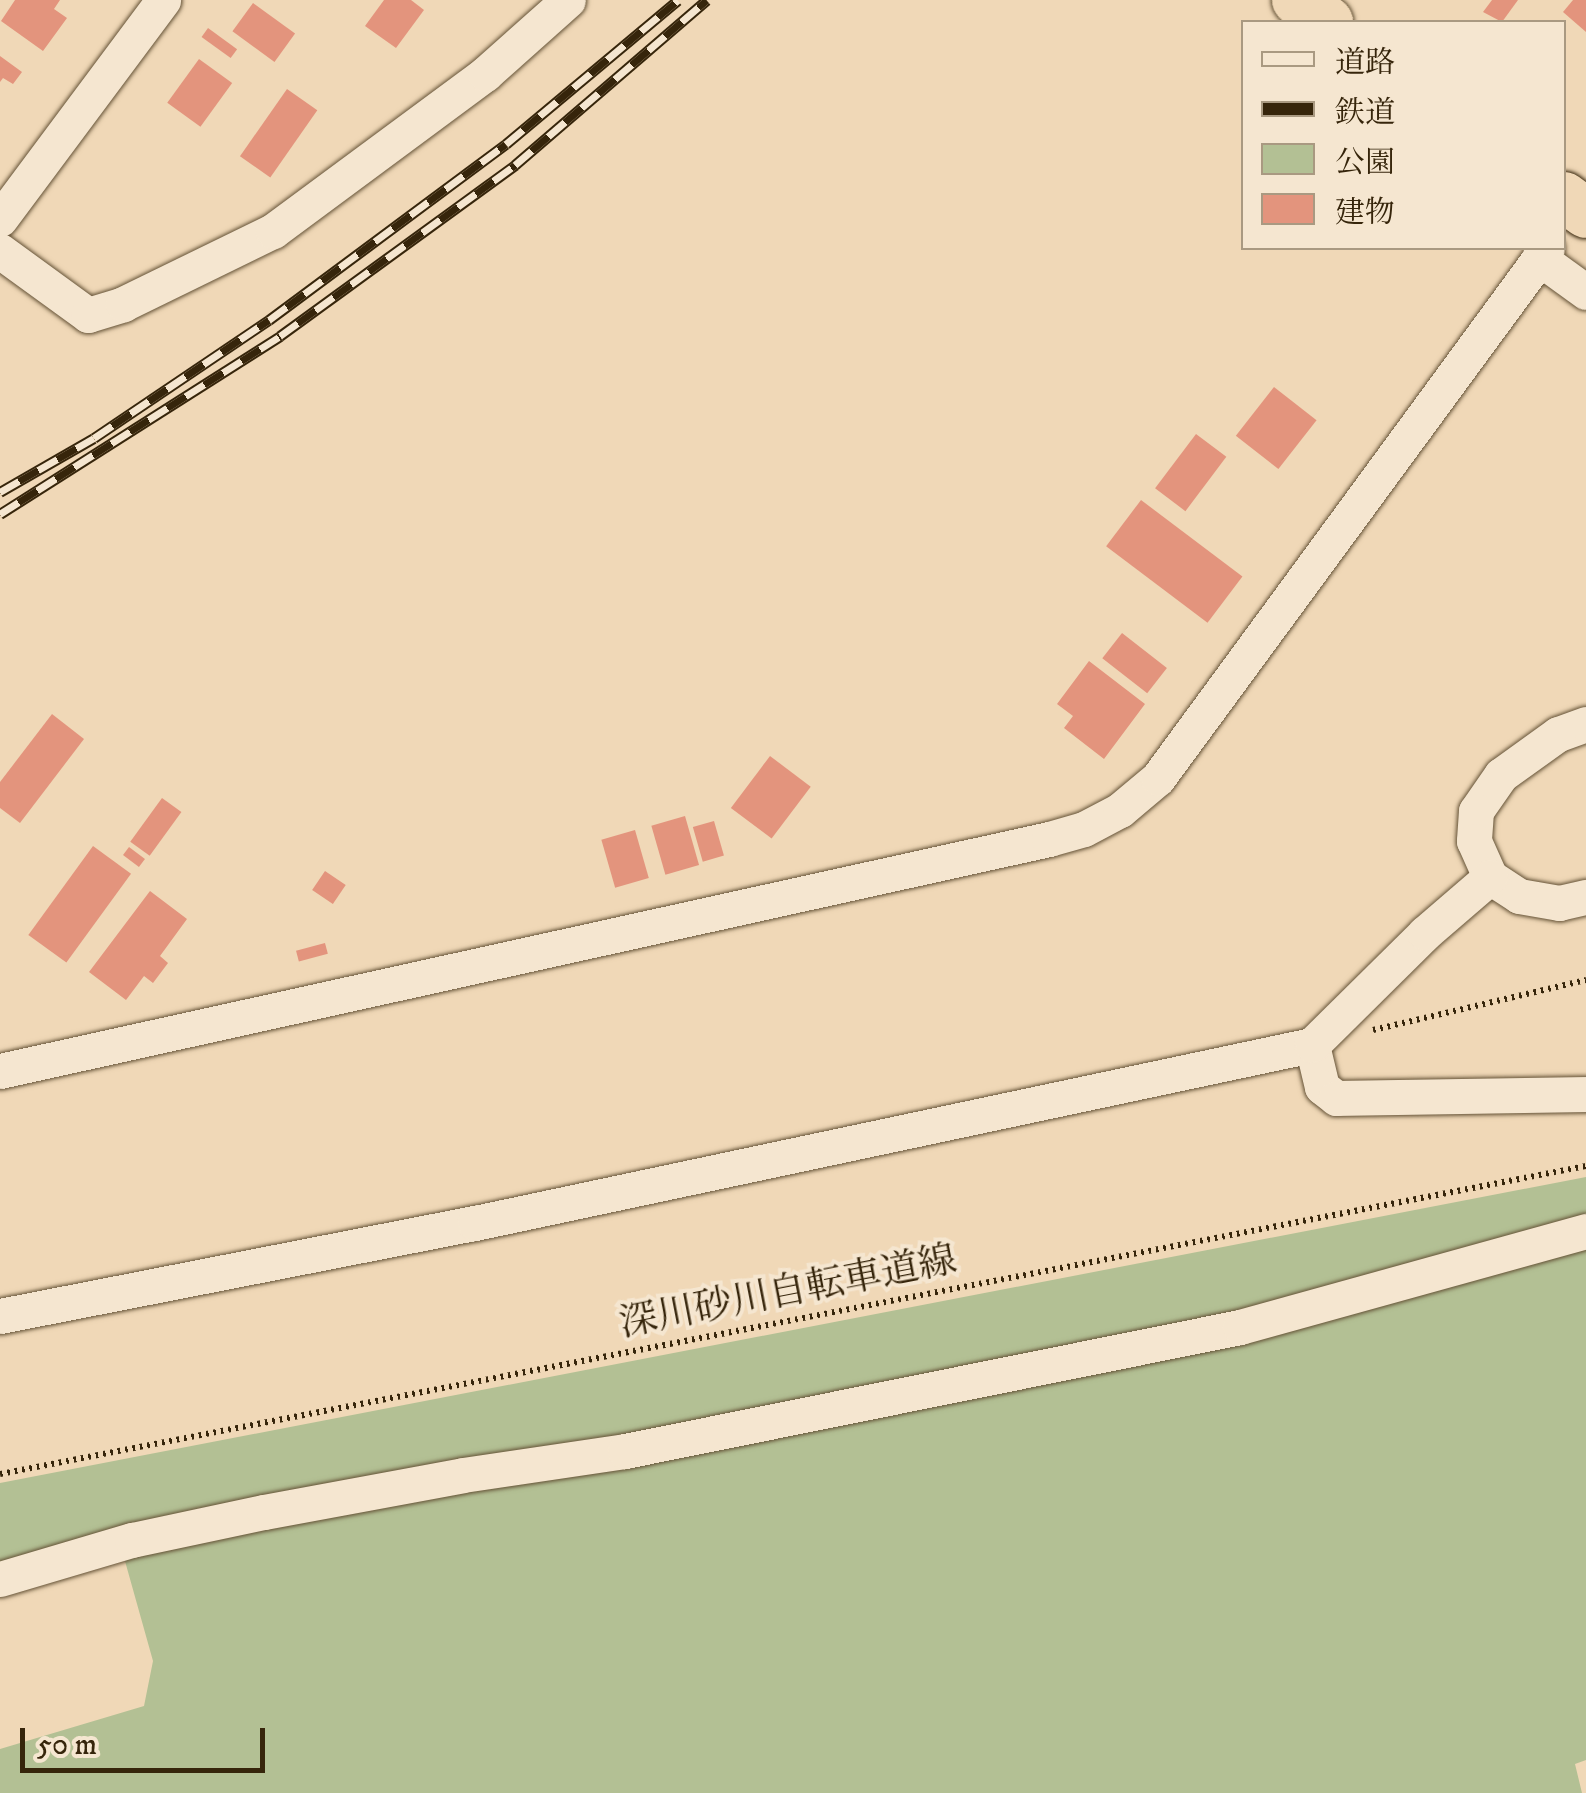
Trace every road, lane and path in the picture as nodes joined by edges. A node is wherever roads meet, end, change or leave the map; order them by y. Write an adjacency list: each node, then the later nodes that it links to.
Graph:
1 (568, 0): 10 (street)
2 (1297, 0): 4 (highway)
3 (156, 3): 8 (street)
4 (1325, 20)
5 (1586, 195): 9 (street)
6 (1566, 199): 7 (highway, bridge)
7 (1586, 214)
8 (0, 219)
9 (1566, 222)
10 (0, 251)
11 (1543, 252): 12 (street); 18 (street)
12 (1586, 292)
13 (1586, 724): 14 (street)
14 (1490, 877): 15 (street); 17 (street)
15 (1586, 897)
16 (1586, 980): 17 (path)
17 (1312, 1045): 19 (street); 22 (street)
18 (0, 1071)
19 (1586, 1094)
20 (1586, 1166): 23 (path, 深川砂川自転車道線)
21 (1586, 1231): 24 (street)
22 (0, 1316)
23 (0, 1474)
24 (0, 1579)

